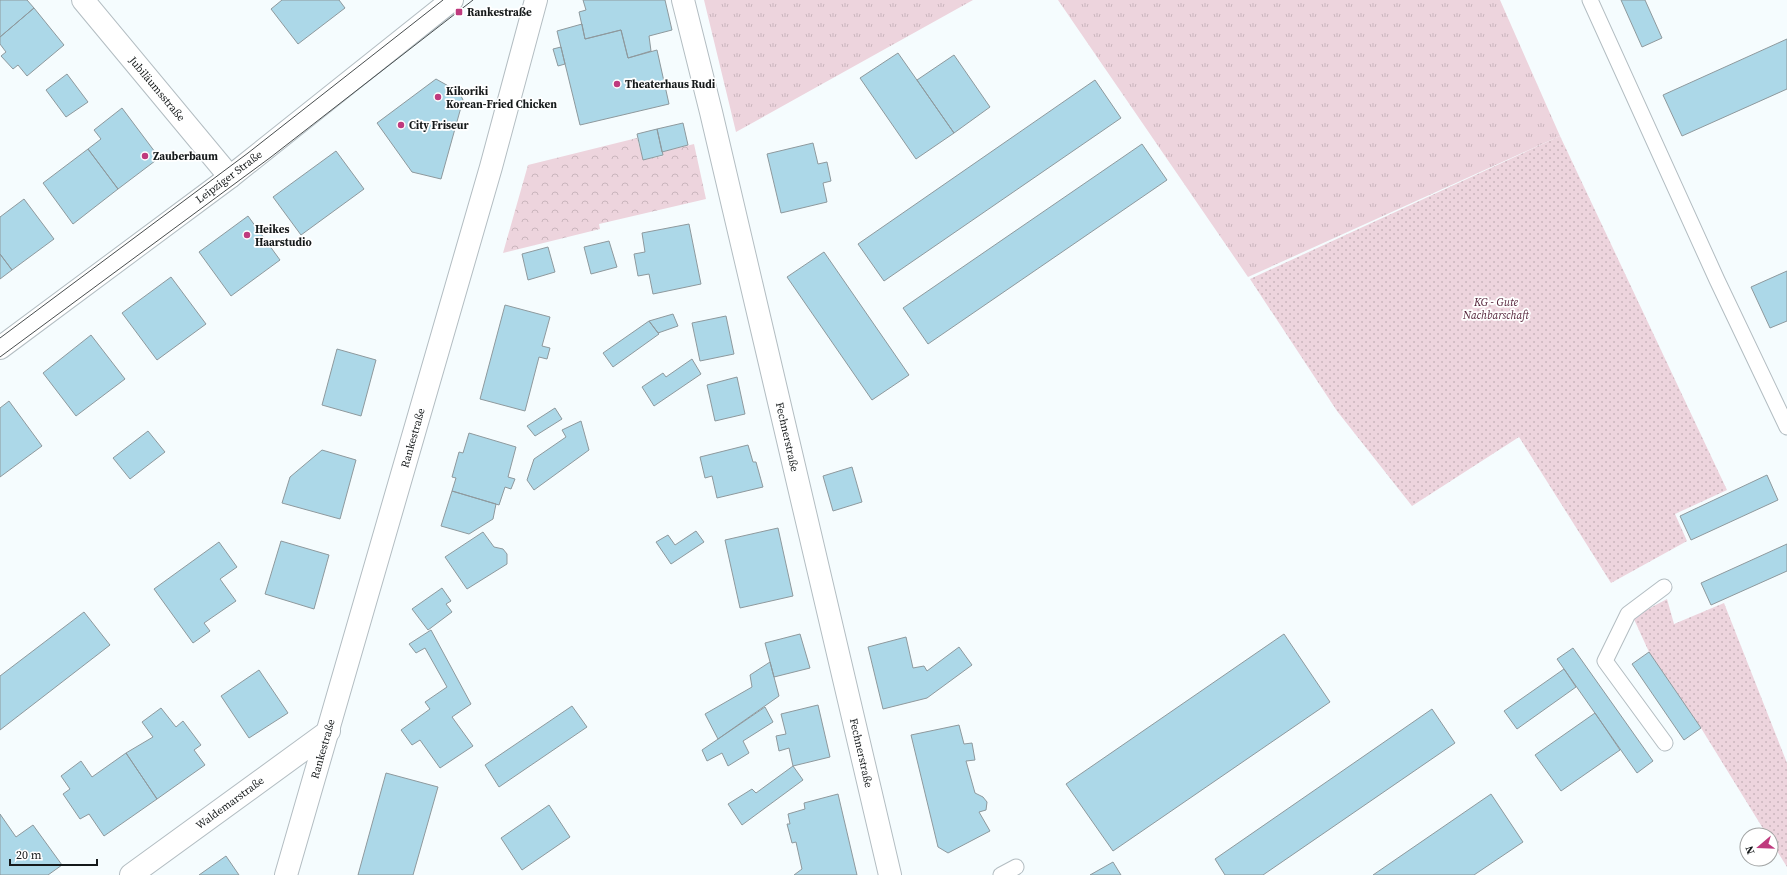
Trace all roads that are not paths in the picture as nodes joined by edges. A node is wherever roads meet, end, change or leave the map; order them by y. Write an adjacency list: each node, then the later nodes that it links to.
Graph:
1 (83, 0): 6 (street, Jubiläumsstraße)
2 (452, 0): 6 (street, Leipziger Straße)
3 (536, 0): 10 (street, Rankestraße)
4 (683, 0): 15 (street, Fechnerstraße)
5 (1590, 0): 8 (lane)
6 (230, 177): 7 (street, Leipziger Straße)
7 (0, 348)
8 (1787, 427)
9 (1664, 587): 11 (lane)
10 (329, 731): 13 (street, Waldemarstraße); 14 (street, Rankestraße)
11 (1665, 743)
12 (1016, 867): 16 (lane)
13 (131, 875)
14 (286, 875)
15 (890, 875)
16 (1001, 875)

